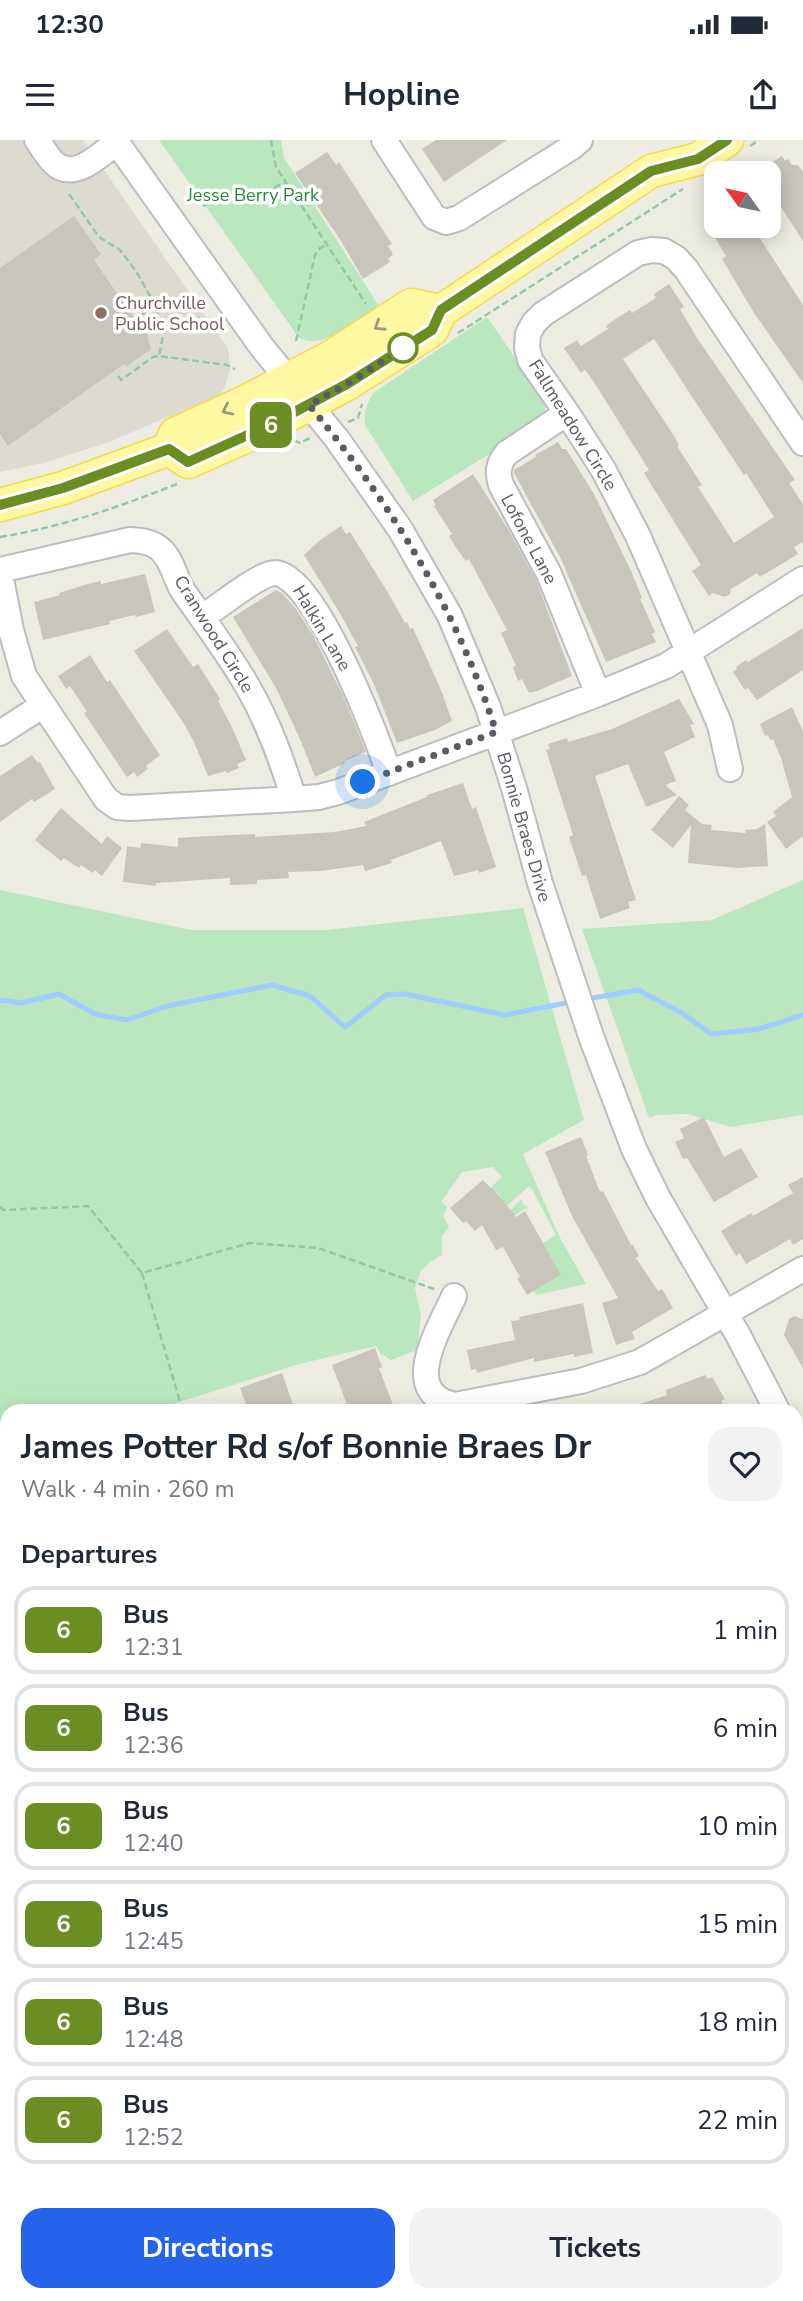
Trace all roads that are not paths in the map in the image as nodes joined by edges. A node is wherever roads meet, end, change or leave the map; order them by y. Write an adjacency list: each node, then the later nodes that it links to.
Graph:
1 (37, 140): 5 (street)
2 (384, 140): 3 (street)
3 (580, 140)
4 (674, 140): 7 (main road)
5 (116, 141): 9 (street, Bonnie Braes Drive)
6 (738, 144): 7 (main road)
7 (651, 171): 8 (main road)
8 (450, 321): 9 (main road, one-way to 9); 10 (main road)
9 (288, 379): 10 (street, Bonnie Braes Drive); 13 (main road, one-way to 13)
10 (309, 405): 13 (main road); 21 (street, Bonnie Braes Drive)
11 (567, 412): 12 (street, Fallmeadow Circle); 18 (street, Fallmeadow Circle); 19 (street, Lofone Lane)
12 (803, 443)
13 (169, 449): 14 (main road)
14 (0, 505)
15 (0, 572): 17 (street, Cranwood Circle); 20 (street, Cranwood Circle)
16 (803, 579): 18 (street)
17 (203, 617): 24 (street, Halkin Lane); 25 (street, Cranwood Circle)
18 (688, 652): 19 (street); 23 (street, Fallmeadow Circle)
19 (598, 694): 21 (street)
20 (42, 706): 22 (street); 25 (street, Cranwood Circle)
21 (496, 732): 24 (street, Cranwood Circle); 28 (street, Bonnie Braes Drive)
22 (0, 733)
23 (730, 769)
24 (389, 773): 25 (street, Cranwood Circle)
25 (294, 799)
26 (803, 1269): 28 (street)
27 (454, 1296): 29 (street)
28 (725, 1314): 30 (street); 31 (street, Bonnie Braes Drive)
29 (450, 1404)
30 (460, 1404)
31 (774, 1404)

